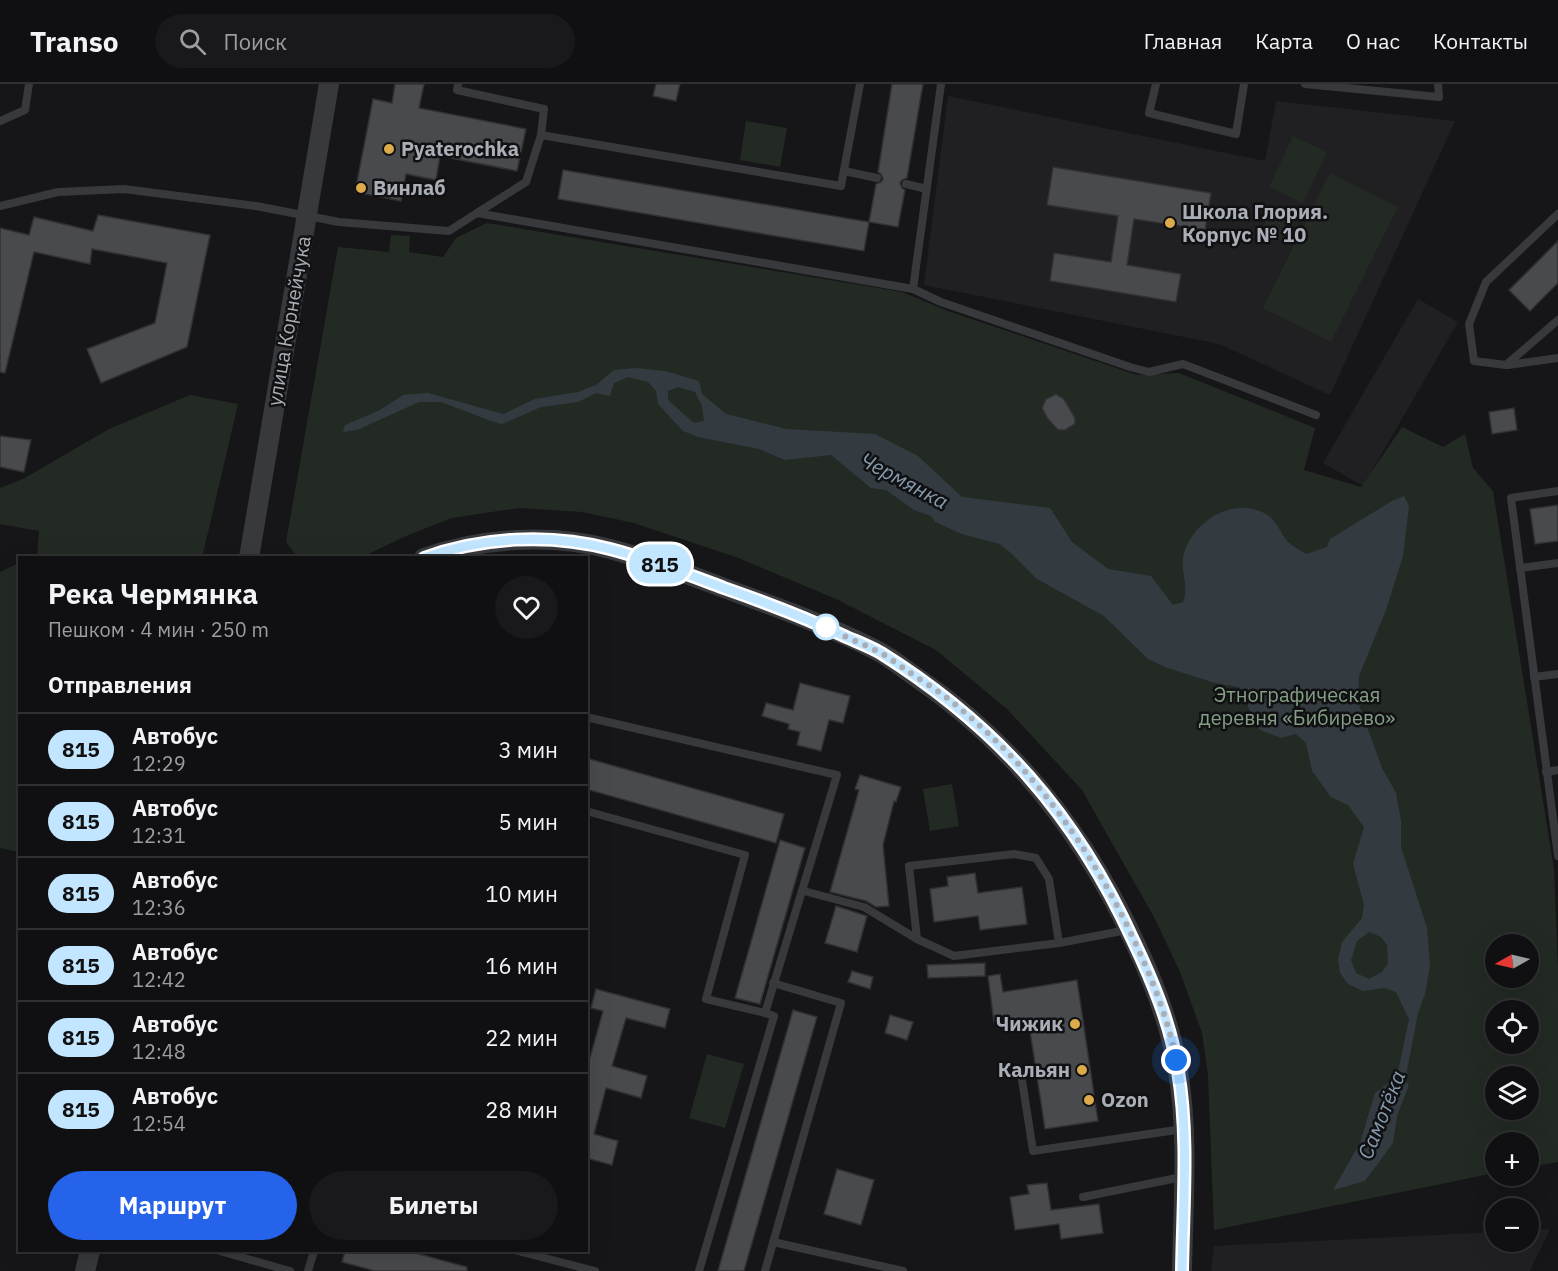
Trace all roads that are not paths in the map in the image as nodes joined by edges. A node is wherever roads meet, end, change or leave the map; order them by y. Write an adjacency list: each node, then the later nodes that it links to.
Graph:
1 (29, 84): 10 (lane)
2 (329, 84): 19 (street, улица Корнейчука)
3 (458, 84): 11 (lane)
4 (860, 84): 12 (lane)
5 (941, 84): 15 (lane)
6 (1156, 84): 7 (lane)
7 (1244, 84)
8 (1305, 84): 9 (lane)
9 (1438, 84)
10 (0, 121)
11 (541, 135): 12 (lane); 17 (lane)
12 (844, 171): 13 (lane)
13 (877, 177)
14 (906, 184): 15 (lane)
15 (927, 189): 20 (lane)
16 (0, 206): 19 (lane)
17 (477, 213): 19 (lane); 20 (lane)
18 (1558, 214): 23 (lane)
19 (307, 217): 26 (street, улица Корнейчука)
20 (913, 289): 24 (lane)
21 (1558, 320): 23 (lane)
22 (1558, 358): 23 (lane)
23 (1506, 365)
24 (1316, 415)
25 (1558, 491): 31 (lane)
26 (253, 534): 27 (street, улица Корнейчука); 28 (street)
27 (249, 556)
28 (264, 556)
29 (434, 556): 40 (street)
30 (1558, 563): 31 (lane)
31 (1520, 568): 33 (lane)
32 (1558, 674): 33 (lane)
33 (1534, 677): 36 (lane)
34 (588, 717): 39 (lane)
35 (1558, 770): 36 (lane)
36 (1546, 772): 38 (lane)
37 (588, 812): 44 (lane)
38 (1558, 856)
39 (804, 891): 41 (lane); 43 (lane)
40 (1129, 929): 42 (lane); 46 (street)
41 (917, 939): 42 (lane); 42 (lane)
42 (1059, 943)
43 (773, 983): 44 (lane); 49 (lane)
44 (765, 1013): 58 (lane)
45 (1022, 1080): 46 (lane)
46 (1183, 1129): 47 (street)
47 (1184, 1176): 48 (lane); 61 (street)
48 (1083, 1197)
49 (773, 1242): 59 (lane); 60 (lane)
50 (90, 1252): 54 (street)
51 (224, 1252): 55 (lane)
52 (314, 1252): 56 (lane)
53 (522, 1252): 57 (lane)
54 (85, 1271)
55 (290, 1271)
56 (308, 1271)
57 (596, 1271)
58 (699, 1271)
59 (765, 1271)
60 (903, 1271)
61 (1182, 1271)

